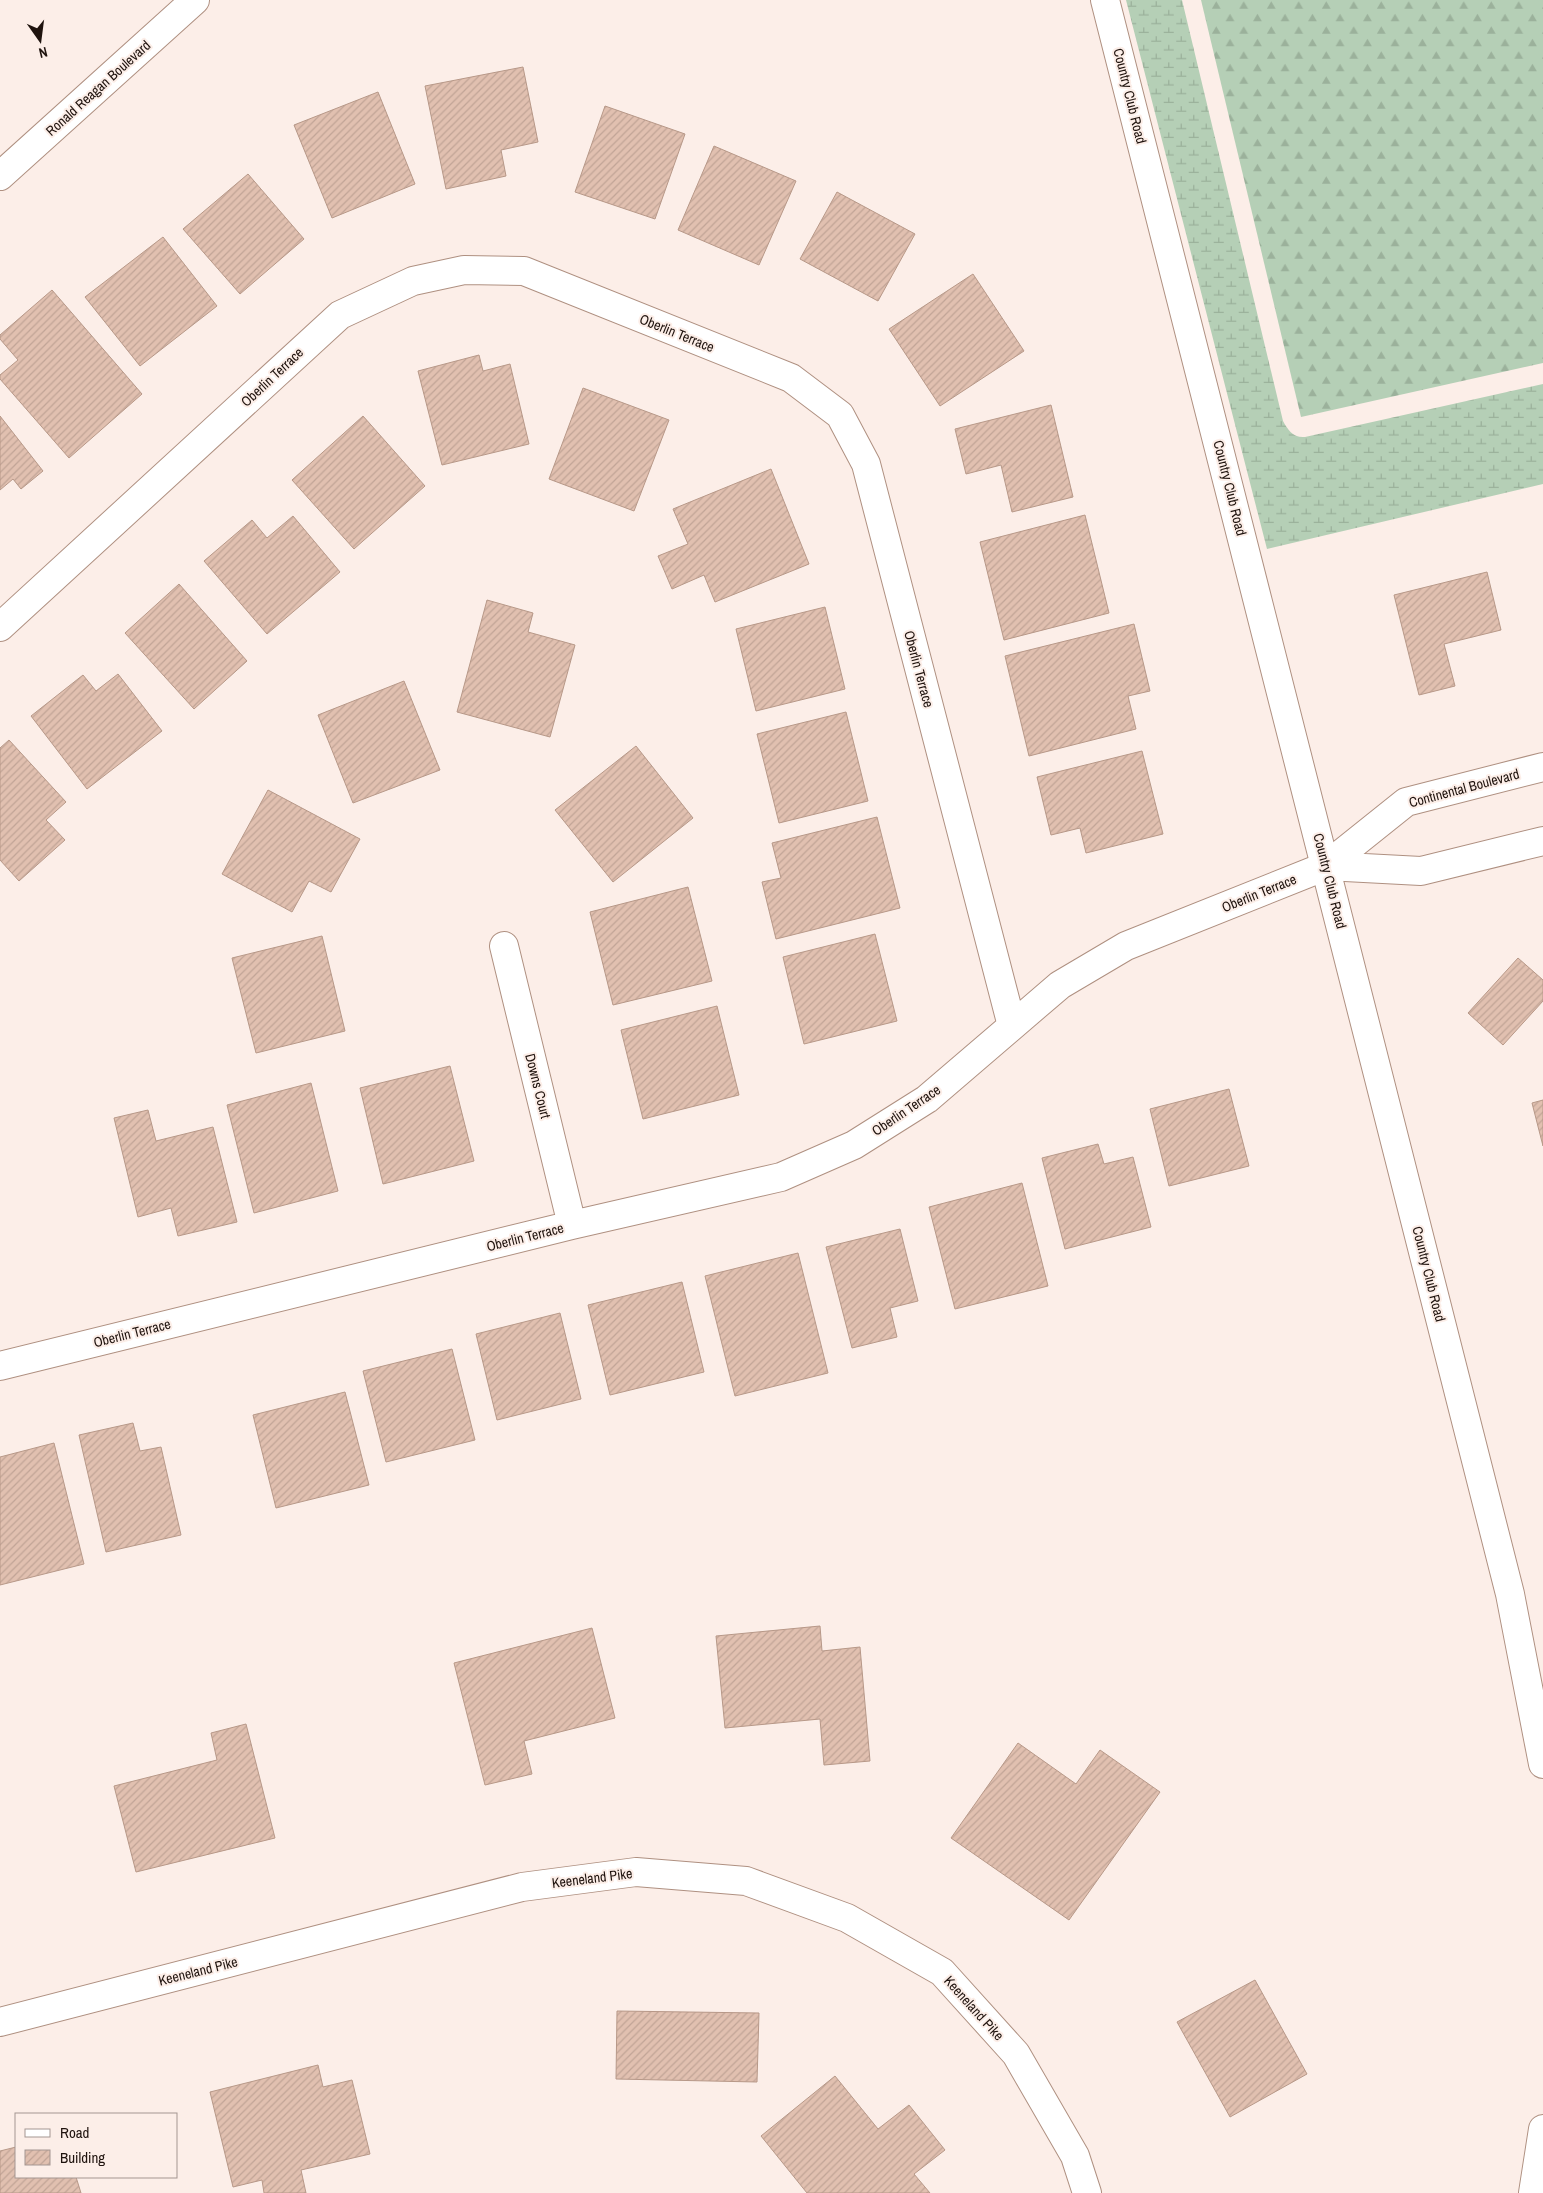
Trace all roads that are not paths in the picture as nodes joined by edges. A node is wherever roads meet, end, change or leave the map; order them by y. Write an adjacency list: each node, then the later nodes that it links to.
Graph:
1 (195, 0): 3 (street, Ronald Reagan Boulevard)
2 (1105, 0): 7 (street, Country Club Road)
3 (0, 176)
4 (0, 627): 9 (street, Oberlin Terrace)
5 (1543, 767): 7 (street, Continental Boulevard)
6 (1543, 841): 7 (street)
7 (1326, 866): 9 (street, Oberlin Terrace); 12 (street, Country Club Road)
8 (504, 946): 10 (street, Downs Court)
9 (1012, 1026): 10 (street, Oberlin Terrace)
10 (572, 1225): 11 (street, Oberlin Terrace)
11 (0, 1366)
12 (1543, 1764)
13 (0, 2022): 15 (street, Keeneland Pike)
14 (1543, 2129): 16 (street)
15 (1087, 2193)
16 (1534, 2193)

